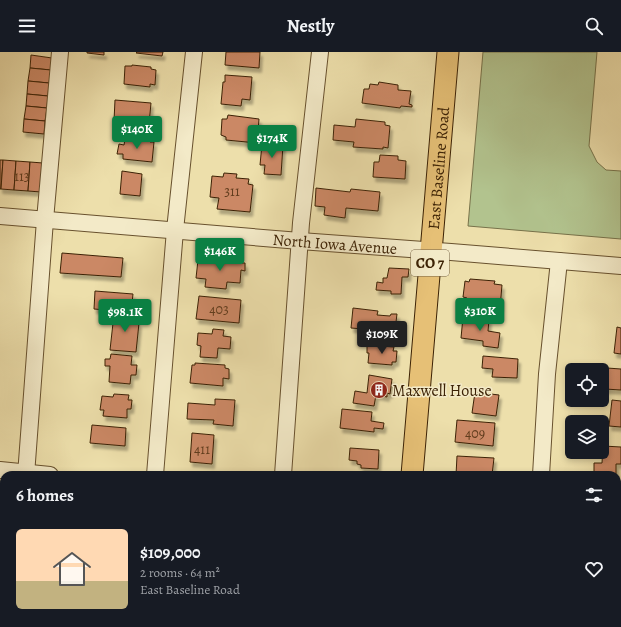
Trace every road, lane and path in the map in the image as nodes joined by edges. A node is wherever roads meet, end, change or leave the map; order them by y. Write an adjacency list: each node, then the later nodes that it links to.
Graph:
1 (60, 52): 6 (street)
2 (194, 52): 7 (street)
3 (320, 52): 8 (street)
4 (448, 52): 9 (main road, East Baseline Road / CO 7)
5 (0, 216): 6 (street, North Iowa Avenue)
6 (45, 220): 7 (street, North Iowa Avenue); 12 (street)
7 (175, 230): 8 (street, North Iowa Avenue); 13 (street)
8 (300, 241): 9 (street, North Iowa Avenue); 14 (street)
9 (431, 250): 10 (street, North Iowa Avenue); 15 (main road, East Baseline Road / CO 7)
10 (559, 261): 11 (street, North Iowa Avenue); 16 (street)
11 (621, 266)
12 (26, 471)
13 (155, 471)
14 (284, 471)
15 (412, 471)
16 (541, 471)

